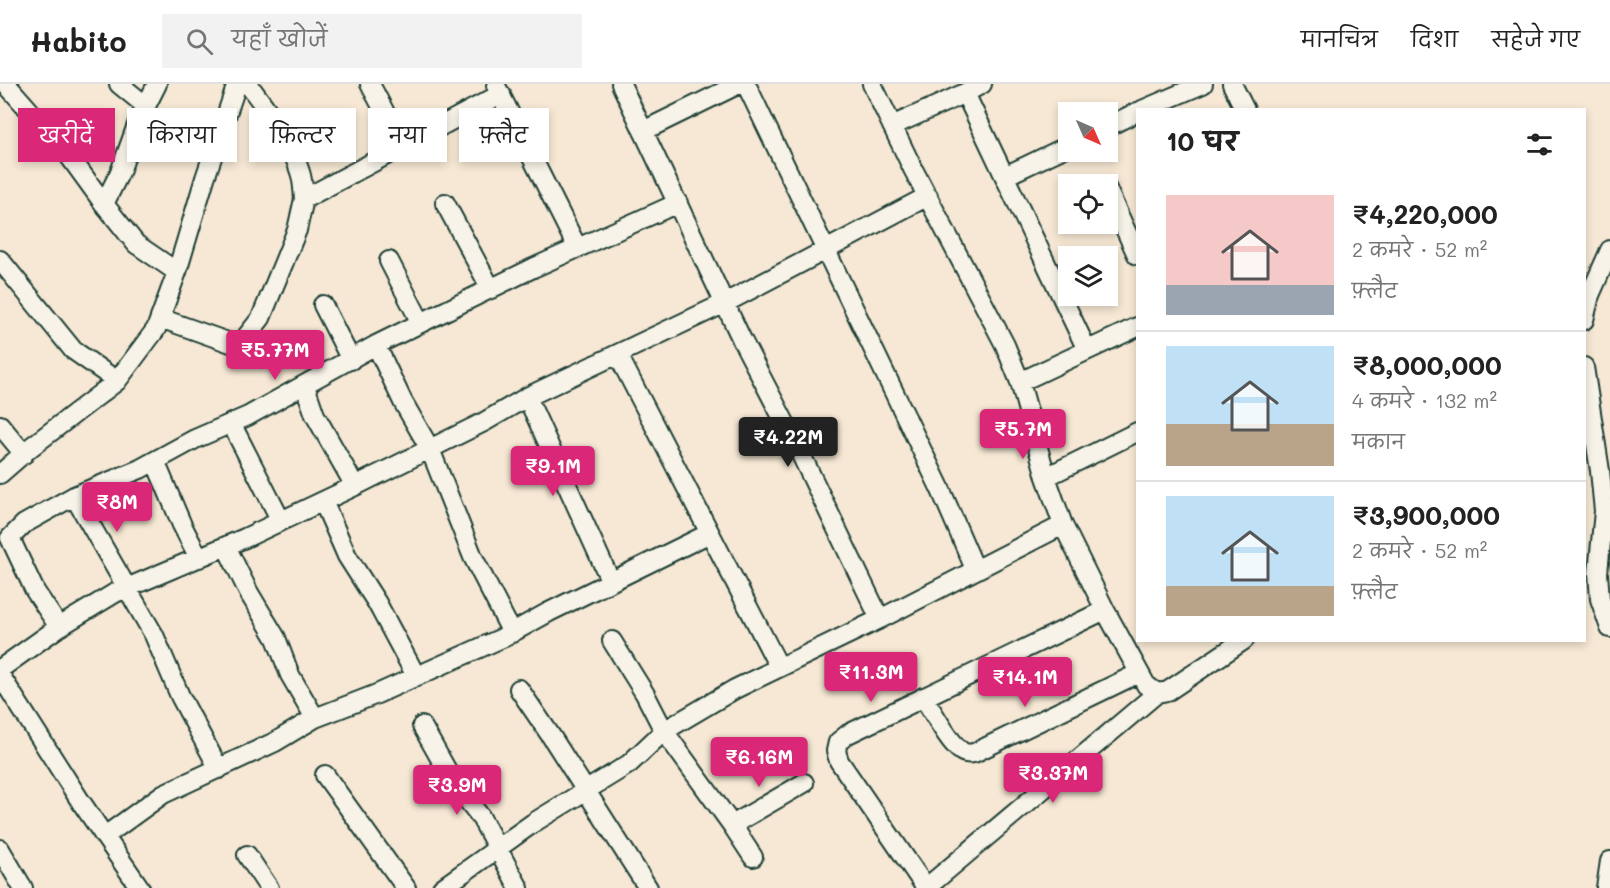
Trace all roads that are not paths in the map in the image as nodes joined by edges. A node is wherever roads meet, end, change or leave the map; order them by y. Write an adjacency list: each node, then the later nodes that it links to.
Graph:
1 (6, 84): 32 (street)
2 (119, 84): 16 (street)
3 (157, 84): 16 (street)
4 (237, 84): 40 (street)
5 (248, 84): 29 (street)
6 (369, 84): 17 (street)
7 (621, 84): 24 (street)
8 (739, 84): 24 (street)
9 (746, 84): 35 (street)
10 (872, 84): 23 (street)
11 (982, 84): 15 (street)
12 (1203, 84): 18 (street)
13 (1232, 84): 19 (street)
14 (498, 89): 21 (street); 34 (street)
15 (965, 93): 23 (street); 27 (street)
16 (146, 106): 32 (street)
17 (382, 108)
18 (1147, 108)
19 (1244, 108)
20 (1136, 112): 22 (street)
21 (447, 120)
22 (1118, 122)
23 (892, 126): 28 (street)
24 (644, 131): 31 (street)
25 (1058, 151): 27 (street)
26 (375, 162): 29 (street)
27 (1005, 176): 49 (street)
28 (928, 196): 35 (street); 54 (street)
29 (304, 200): 45 (street)
30 (445, 202): 41 (street)
31 (678, 203): 34 (street); 42 (street)
32 (104, 204): 40 (street)
33 (1118, 213): 37 (street)
34 (577, 247): 41 (street)
35 (824, 249): 42 (street); 74 (street)
36 (1610, 250): 44 (street)
37 (1136, 253)
38 (0, 261): 53 (street)
39 (389, 261): 46 (street)
40 (177, 272): 45 (street)
41 (491, 289): 46 (street)
42 (725, 303): 50 (street); 78 (street)
43 (323, 305): 51 (street)
44 (1586, 312)
45 (160, 318): 53 (street)
46 (421, 323): 48 (street)
47 (1136, 327): 49 (street)
48 (376, 345): 51 (street); 60 (street)
49 (1087, 350): 54 (street)
50 (618, 355): 56 (street); 70 (street)
51 (351, 360): 55 (street)
52 (1586, 380): 72 (street)
53 (117, 381): 61 (street)
54 (1020, 382): 64 (street)
55 (305, 386): 57 (street); 65 (street)
56 (527, 397): 60 (street); 75 (street)
57 (231, 423): 62 (street); 68 (street)
58 (0, 425): 61 (street)
59 (1136, 432): 64 (street)
60 (430, 449): 65 (street); 81 (street)
61 (24, 454): 63 (street)
62 (155, 461): 66 (street); 73 (street)
63 (0, 474)
64 (1046, 477): 69 (street)
65 (355, 486): 67 (street)
66 (74, 496): 76 (street); 79 (street)
67 (323, 501): 68 (street); 88 (street)
68 (281, 521): 71 (street)
69 (1063, 525): 74 (street); 77 (street)
70 (710, 533): 75 (street); 84 (street)
71 (226, 546): 73 (street); 92 (street)
72 (1598, 552): 80 (street)
73 (199, 558): 76 (street)
74 (975, 569): 78 (street)
75 (611, 582): 81 (street)
76 (128, 588): 79 (street); 95 (street)
77 (1105, 610): 86 (street); 91 (street)
78 (880, 619): 84 (street)
79 (59, 627): 85 (street)
80 (1610, 628)
81 (512, 633): 88 (street)
82 (612, 641): 94 (street)
83 (1241, 642): 90 (street)
84 (779, 668): 94 (street)
85 (0, 669)
86 (1138, 673): 90 (street); 91 (street)
87 (0, 675): 100 (street)
88 (416, 676): 92 (street)
89 (519, 689): 98 (street)
90 (1157, 693): 113 (street)
91 (923, 697): 113 (street)
92 (315, 718): 95 (street)
93 (422, 726): 102 (street)
94 (664, 731): 98 (street); 99 (street)
95 (219, 769): 100 (street)
96 (325, 775): 109 (street)
97 (804, 783): 99 (street)
98 (585, 791): 102 (street); 112 (street)
99 (732, 825): 104 (street)
100 (105, 836): 107 (street)
101 (0, 849): 106 (street)
102 (496, 849): 110 (street); 111 (street)
103 (247, 855): 108 (street)
104 (753, 857)
105 (1610, 861): 114 (street)
106 (22, 888)
107 (140, 888)
108 (269, 888)
109 (406, 888)
110 (442, 888)
111 (519, 888)
112 (648, 888)
113 (926, 888)
114 (1606, 888)

